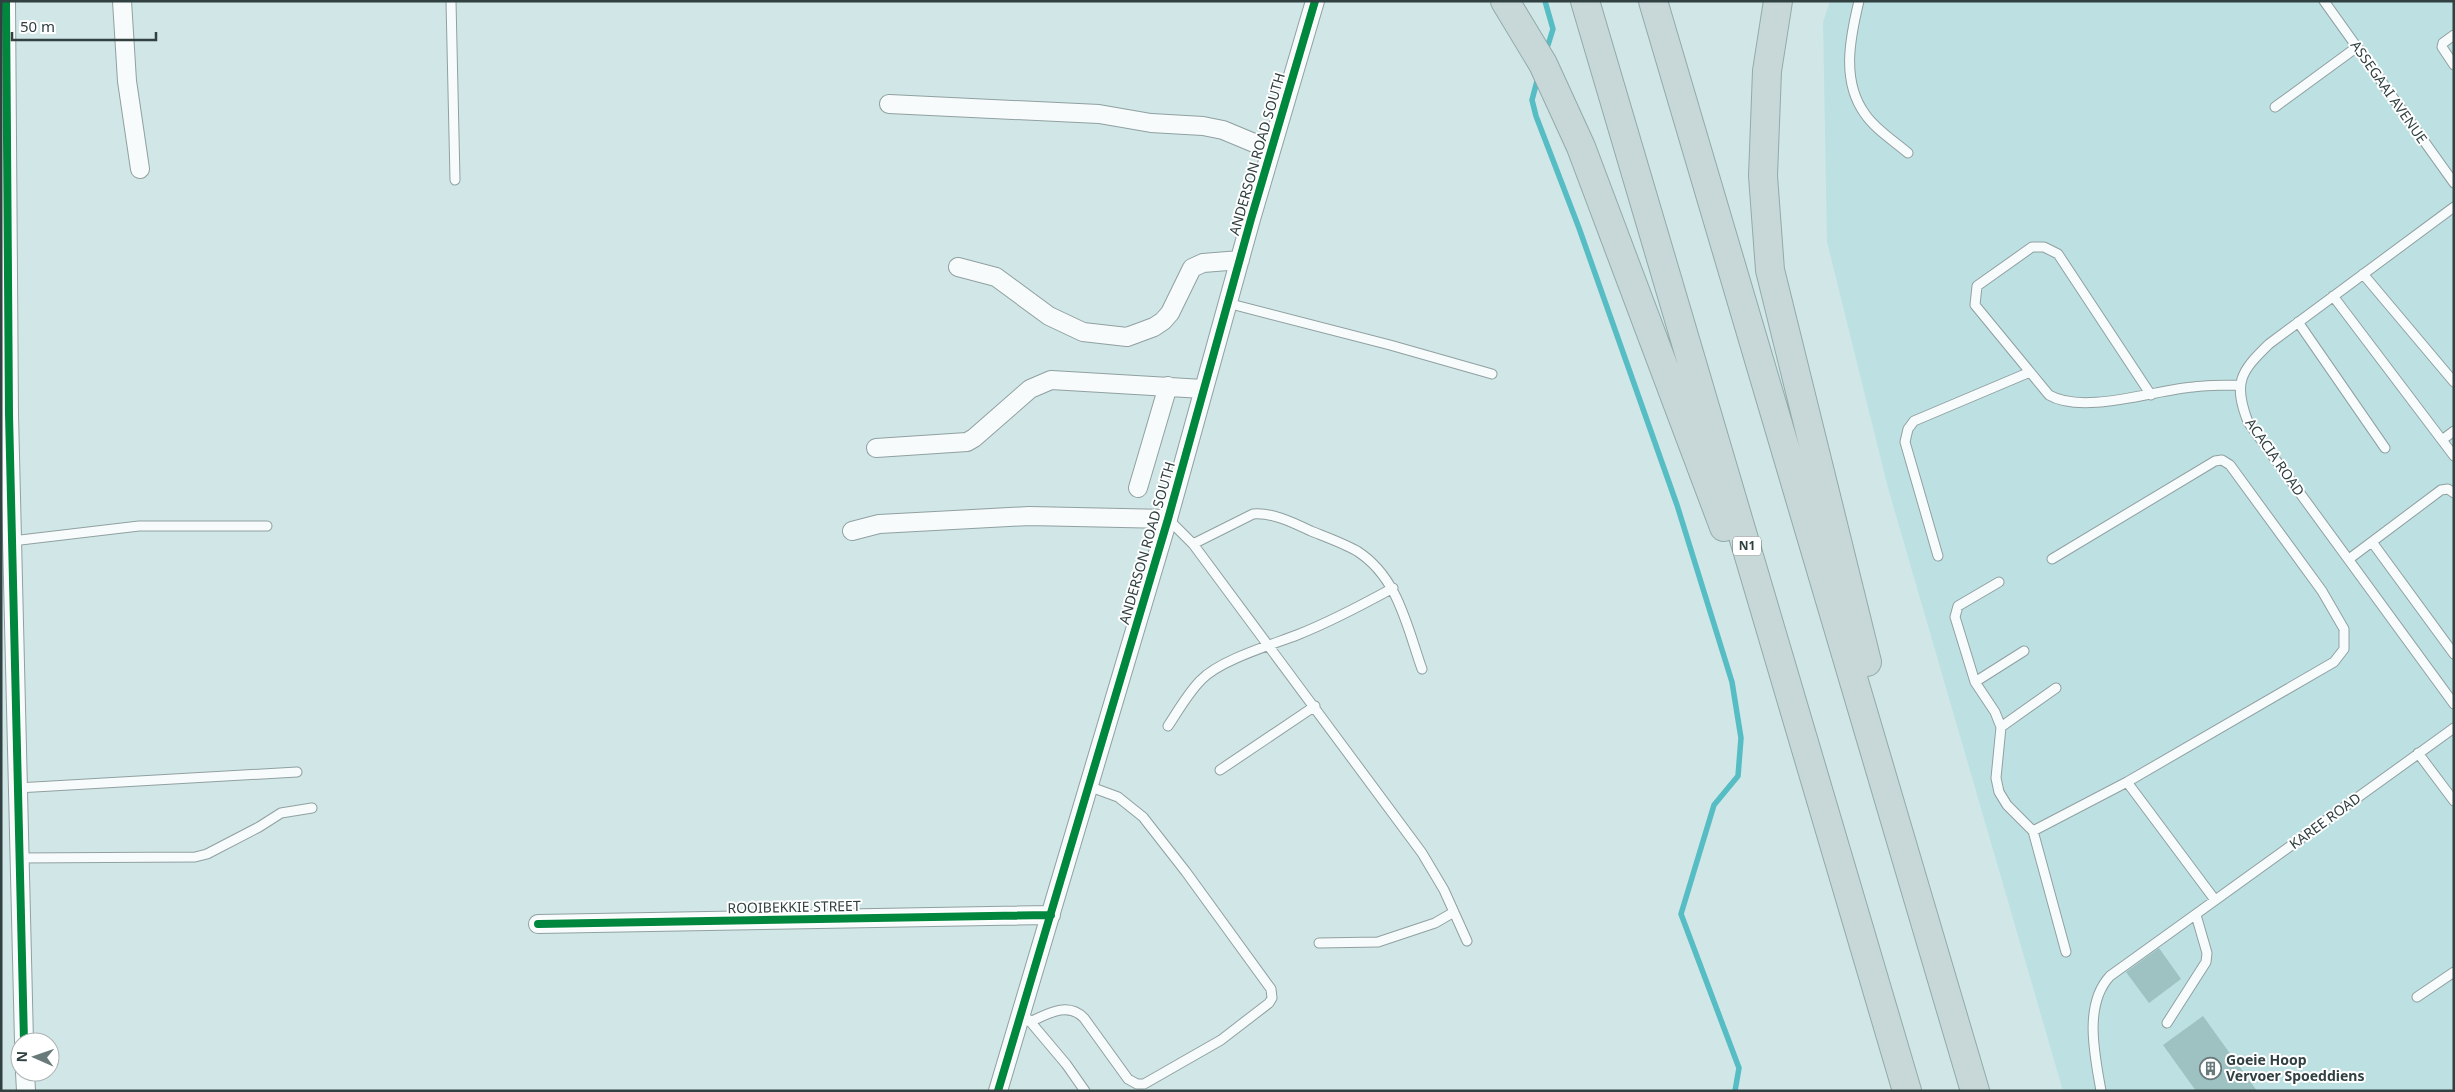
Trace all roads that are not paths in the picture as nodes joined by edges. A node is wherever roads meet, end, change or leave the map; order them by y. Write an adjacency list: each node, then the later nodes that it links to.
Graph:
1 (6, 1): 19 (street)
2 (122, 1): 18 (street)
3 (452, 1): 20 (lane)
4 (1315, 1): 16 (street, ANDERSON ROAD SOUTH)
5 (1505, 1): 67 (highway)
6 (1585, 1): 67 (highway, N1)
7 (1653, 1): 87 (highway)
8 (1778, 1): 87 (highway)
9 (1859, 1): 17 (lane)
10 (2324, 1): 12 (lane, ASSEGAAI AVENUE)
11 (2454, 35): 13 (lane)
12 (2357, 47): 15 (lane); 21 (lane, ASSEGAAI AVENUE)
13 (2454, 65)
14 (889, 104): 16 (street)
15 (2275, 107)
16 (1271, 150): 23 (street, ANDERSON ROAD SOUTH)
17 (1908, 153)
18 (140, 169)
19 (5, 178): 24 (street)
20 (455, 180)
21 (2454, 183)
22 (2454, 207): 26 (lane)
23 (1240, 260): 25 (street); 28 (street, ANDERSON ROAD SOUTH)
24 (5, 266): 37 (street)
25 (958, 267)
26 (2363, 274): 27 (lane); 32 (lane)
27 (2334, 296): 29 (lane); 39 (lane)
28 (1228, 303): 31 (lane); 35 (street, ANDERSON ROAD SOUTH)
29 (2298, 322): 33 (lane); 41 (lane)
30 (2030, 372): 36 (lane); 36 (lane); 51 (lane)
31 (1492, 374)
32 (2454, 382)
33 (2240, 385): 36 (lane); 53 (lane, ACACIA ROAD)
34 (1168, 386): 35 (street); 40 (street); 43 (street)
35 (1203, 389): 45 (street, ANDERSON ROAD SOUTH)
36 (2151, 395)
37 (5, 396): 48 (street)
38 (2454, 431): 39 (lane)
39 (2442, 440): 42 (lane)
40 (876, 448)
41 (2385, 448)
42 (2454, 456)
43 (1138, 488)
44 (2454, 493): 49 (lane)
45 (1168, 519): 47 (street); 50 (lane); 72 (street, ANDERSON ROAD SOUTH)
46 (267, 526): 48 (lane)
47 (852, 530)
48 (12, 542): 73 (street)
49 (2372, 542): 53 (lane); 58 (lane)
50 (1193, 544): 55 (lane); 56 (lane)
51 (1938, 556)
52 (2052, 559): 71 (lane)
53 (2349, 559): 62 (lane, ACACIA ROAD)
54 (1999, 582): 60 (lane)
55 (1393, 588): 56 (lane); 59 (lane)
56 (1269, 644): 63 (lane); 64 (lane)
57 (2024, 651): 60 (lane)
58 (2454, 654)
59 (1422, 669)
60 (1975, 682): 65 (lane)
61 (2056, 688): 65 (lane)
62 (2454, 704)
63 (1315, 706): 69 (lane); 79 (lane)
64 (1168, 726)
65 (2001, 728): 76 (lane)
66 (2454, 728): 68 (lane, KAREE ROAD)
67 (1806, 744): 94 (highway, N1)
68 (2418, 753): 74 (lane); 78 (lane, KAREE ROAD)
69 (1220, 770)
70 (297, 772): 73 (lane)
71 (2127, 782): 76 (lane); 78 (lane)
72 (1088, 786): 80 (street, ANDERSON ROAD SOUTH); 89 (lane)
73 (11, 800): 77 (street)
74 (2454, 801)
75 (312, 808): 77 (lane)
76 (2033, 831): 85 (lane)
77 (18, 858): 91 (street)
78 (2215, 900): 81 (lane, KAREE ROAD)
79 (1454, 912): 83 (lane); 84 (lane)
80 (1050, 915): 82 (street, ROOIBEKKIE STREET); 89 (street, ANDERSON ROAD SOUTH)
81 (2196, 915): 90 (lane); 96 (lane, KAREE ROAD)
82 (538, 924)
83 (1467, 941)
84 (1319, 943)
85 (2066, 952)
86 (2454, 972): 88 (lane)
87 (1945, 986): 95 (highway)
88 (2417, 997)
89 (1025, 1017): 92 (street, ANDERSON ROAD SOUTH); 93 (lane)
90 (2167, 1023)
91 (24, 1032)
92 (998, 1091)
93 (1085, 1091)
94 (1908, 1091)
95 (1975, 1091)
96 (2101, 1091)

